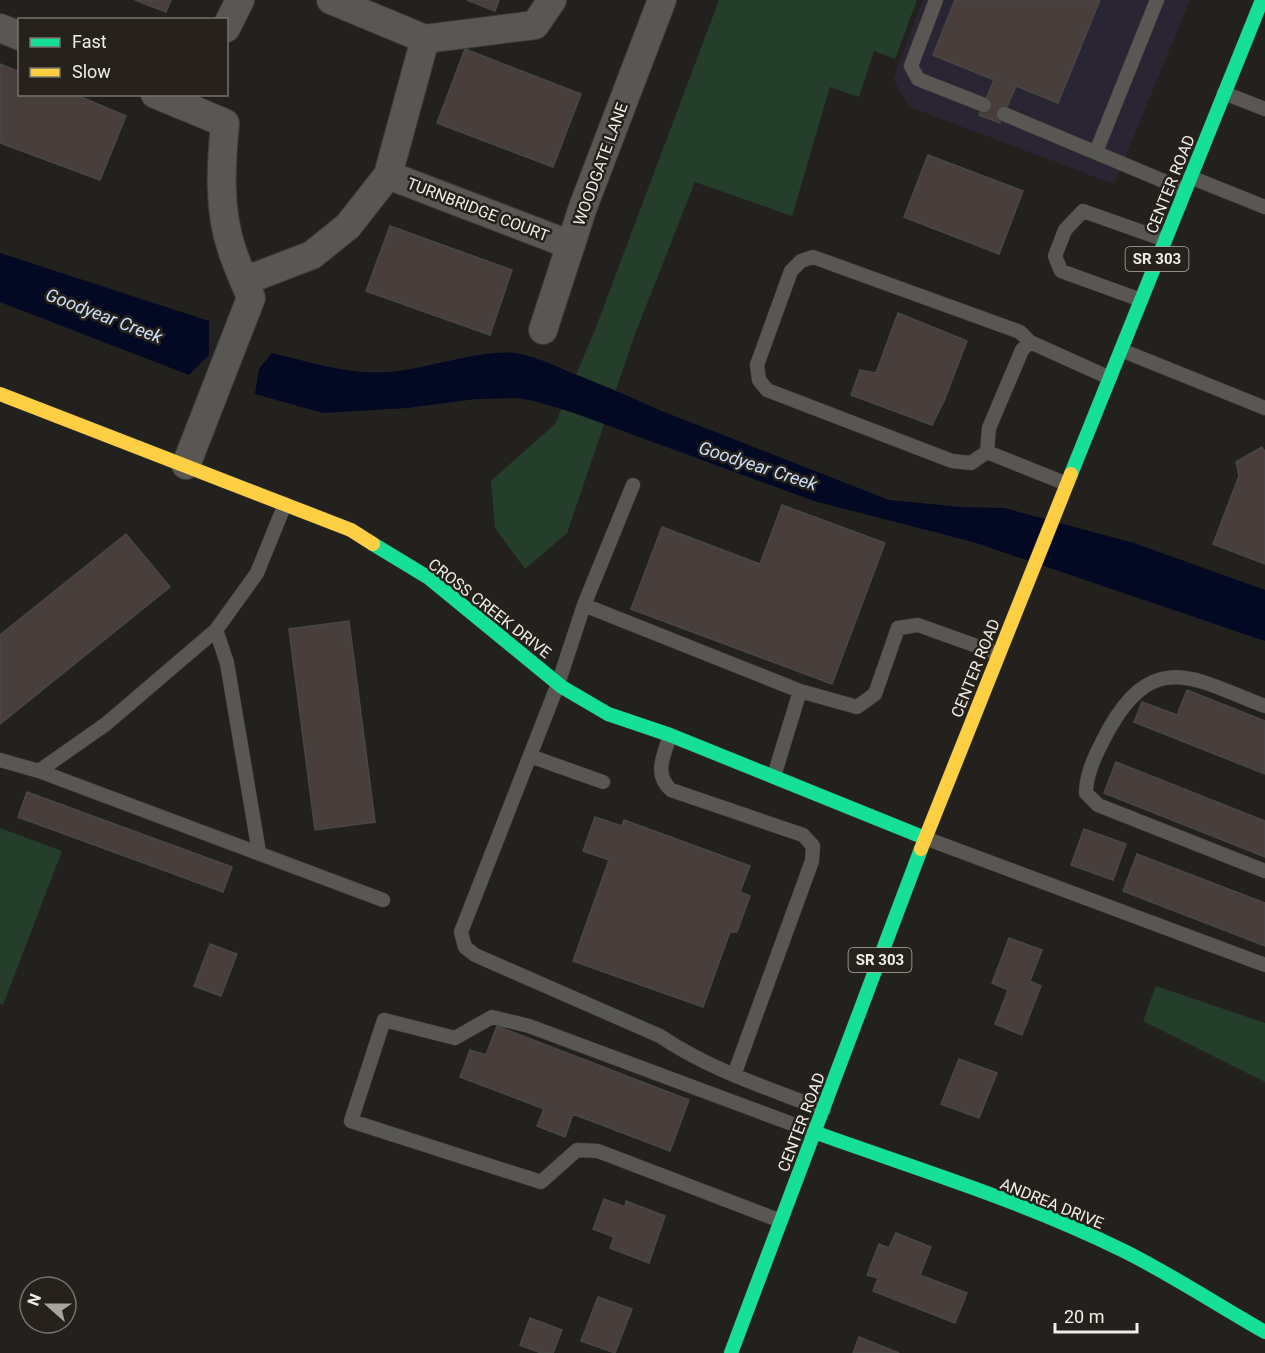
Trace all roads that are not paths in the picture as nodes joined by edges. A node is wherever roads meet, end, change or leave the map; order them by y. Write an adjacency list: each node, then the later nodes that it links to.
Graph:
1 (240, 0): 8 (street)
2 (331, 0): 11 (street)
3 (552, 0): 11 (street)
4 (662, 0): 23 (street, WOODGATE LANE)
5 (936, 0): 15 (lane)
6 (1157, 0): 18 (lane)
7 (1262, 0): 12 (street, CENTER ROAD / SR 303)
8 (228, 24)
9 (0, 28): 10 (street)
10 (18, 35)
11 (425, 39): 19 (street)
12 (1224, 93): 16 (lane); 20 (street, CENTER ROAD / SR 303)
13 (164, 96): 14 (street)
14 (193, 102): 24 (street)
15 (984, 105)
16 (1265, 109)
17 (1004, 114): 18 (lane)
18 (1096, 152): 20 (lane)
19 (388, 175): 23 (street, TURNBRIDGE COURT); 24 (street, TURNBRIDGE COURT)
20 (1187, 184): 21 (lane); 22 (street, CENTER ROAD / SR 303)
21 (1265, 207)
22 (1165, 240): 25 (street, CENTER ROAD / SR 303); 25 (lane)
23 (571, 245): 26 (street, WOODGATE LANE)
24 (244, 281): 33 (street)
25 (1141, 300): 28 (street, CENTER ROAD / SR 303)
26 (543, 330)
27 (1030, 342): 29 (lane); 32 (lane); 32 (lane)
28 (1121, 350): 29 (street, CENTER ROAD / SR 303); 31 (lane)
29 (1110, 378): 34 (street, CENTER ROAD / SR 303)
30 (0, 394): 33 (street, CROSS CREEK DRIVE)
31 (1265, 408)
32 (987, 452): 34 (lane)
33 (186, 465): 36 (street, CROSS CREEK DRIVE)
34 (1067, 484): 39 (street, CENTER ROAD / SR 303)
35 (633, 485): 37 (lane)
36 (285, 504): 38 (lane); 40 (street, CROSS CREEK DRIVE)
37 (584, 605): 40 (lane); 41 (lane)
38 (216, 630): 46 (lane); 50 (lane)
39 (999, 654): 41 (lane); 49 (street, CENTER ROAD / SR 303)
40 (558, 684): 43 (street, CROSS CREEK DRIVE); 44 (lane)
41 (800, 692): 47 (lane)
42 (1265, 706): 51 (lane)
43 (670, 735): 47 (street, CROSS CREEK DRIVE); 54 (lane)
44 (530, 756): 48 (lane); 54 (lane)
45 (0, 760): 46 (lane)
46 (39, 771): 50 (lane)
47 (774, 776): 49 (street, CROSS CREEK DRIVE)
48 (603, 782)
49 (925, 838): 53 (lane); 55 (street, CENTER ROAD / SR 303)
50 (259, 852): 52 (lane)
51 (1265, 871)
52 (383, 900)
53 (1265, 965)
54 (734, 1075): 55 (lane)
55 (824, 1110): 56 (street, CENTER ROAD / SR 303)
56 (814, 1132): 57 (street, CENTER ROAD / SR 303); 57 (lane); 58 (street, ANDREA DRIVE)
57 (781, 1221): 59 (street, CENTER ROAD / SR 303)
58 (1265, 1332)
59 (731, 1353)

